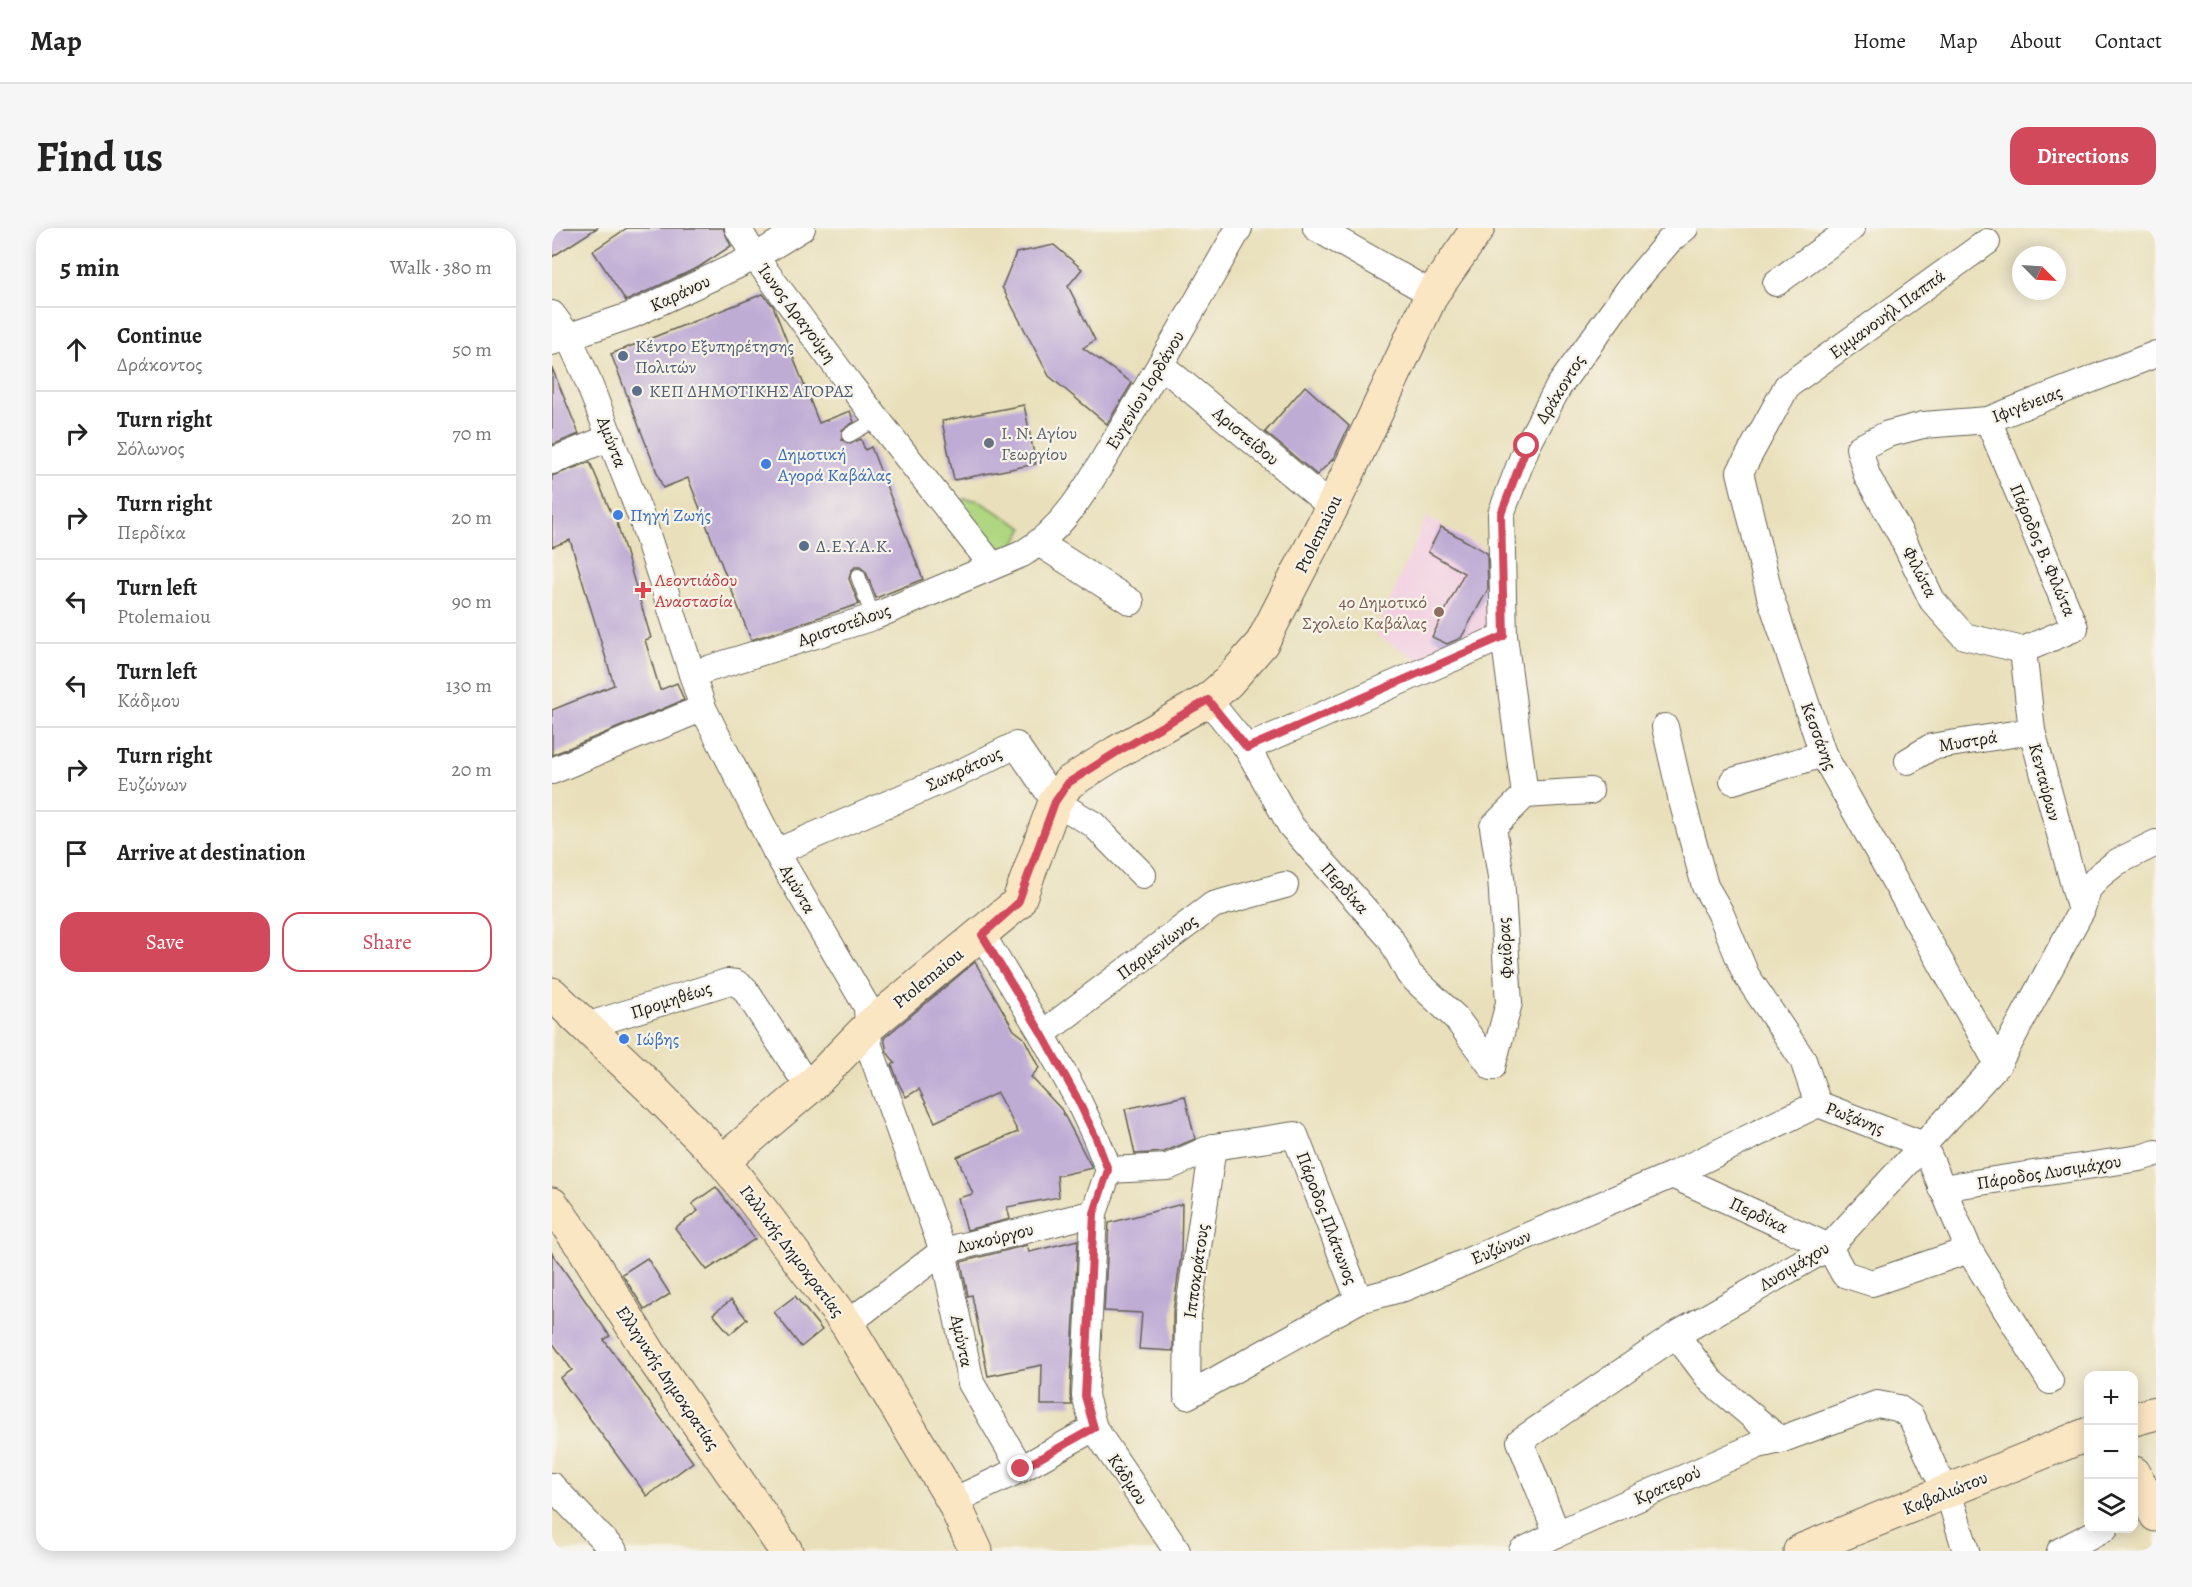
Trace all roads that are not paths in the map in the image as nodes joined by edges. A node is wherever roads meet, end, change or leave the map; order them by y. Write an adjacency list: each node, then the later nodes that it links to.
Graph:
1 (738, 228): 9 (street, Ίωνος Δραγούμη)
2 (802, 228): 9 (street, Καράνου)
3 (1239, 228): 15 (street, Ευγενίου Ιορδάνου)
4 (1316, 228): 11 (street)
5 (1478, 228): 11 (street, Ptolemaiou)
6 (1685, 228): 29 (street, Δράκοντος)
7 (1852, 228): 10 (street)
8 (1987, 242): 16 (street, Εμμανουήλ Παππά)
9 (755, 257): 13 (street, Καράνου); 17 (street, Ίωνος Δραγούμη)
10 (1776, 283)
11 (1432, 294): 23 (street, Ptolemaiou)
12 (552, 314): 13 (street, Αμύντα)
13 (560, 339): 20 (street, Αμύντα)
14 (2156, 354): 18 (street, Ιφιγένειας)
15 (1161, 365): 23 (street, Αριστείδου); 24 (street, Ευγενίου Ιορδάνου)
16 (1787, 386): 37 (street, Κεσσάνης)
17 (877, 419): 19 (lane); 25 (street, Ίωνος Δραγούμη)
18 (1988, 420): 21 (street, Ιφιγένειας); 30 (street, Πάροδος Β. Φιλώτα)
19 (849, 435)
20 (611, 437): 22 (street); 31 (street, Αμύντα)
21 (1859, 448): 30 (street, Φιλώτα)
22 (552, 461)
23 (1332, 507): 32 (street, Ptolemaiou)
24 (1039, 543): 25 (street, Ευγενίου Ιορδάνου); 27 (street)
25 (992, 565): 28 (street, Αριστοτέλους)
26 (858, 576): 28 (lane)
27 (1131, 602)
28 (873, 617): 31 (street, Αριστοτέλους)
29 (1504, 636): 36 (street); 42 (street, Δράκοντος)
30 (2023, 650): 35 (street, Κενταύρων)
31 (692, 674): 33 (street, Αμύντα)
32 (1208, 700): 36 (street, Περδίκα); 43 (street, Ptolemaiou)
33 (702, 708): 39 (street); 45 (street, Αμύντα)
34 (1665, 727): 57 (street, Ρωξάνης)
35 (2032, 731): 38 (street, Μυστρά); 48 (street, Κενταύρων)
36 (1247, 748): 55 (street, Περδίκα)
37 (1823, 754): 40 (street); 54 (street, Κεσσάνης)
38 (1908, 761)
39 (552, 771)
40 (1733, 781)
41 (1590, 791): 42 (street)
42 (1525, 795): 55 (street, Φαίδρας)
43 (1055, 802): 45 (street, Σωκράτους); 46 (street, Σωκράτους); 49 (street, Ptolemaiou)
44 (2156, 843): 48 (street, Λυσιμάχου)
45 (776, 852): 52 (street, Αμύντα)
46 (1143, 875)
47 (1285, 885): 53 (street, Παρμενίωνος)
48 (2081, 911): 54 (street, Λυσιμάχου)
49 (982, 935): 52 (street, Ptolemaiou); 53 (street)
50 (552, 994): 51 (street, Γαλλικής Δημοκρατίας)
51 (586, 1026): 56 (street, Προμηθέως); 61 (street, Γαλλικής Δημοκρατίας)
52 (869, 1026): 56 (street, Ptolemaiou); 69 (street, Αμύντα)
53 (1042, 1034): 62 (street)
54 (1998, 1064): 58 (street, Λυσιμάχου)
55 (1492, 1067)
56 (809, 1088): 61 (street, Ptolemaiou)
57 (1818, 1104): 58 (street, Ρωξάνης); 63 (street, Ευζώνων)
58 (1924, 1145): 64 (street); 67 (street, Λυσιμάχου)
59 (1213, 1147): 62 (street); 70 (street, Πάροδος Πλάτωνος); 74 (street, Ιπποκράτους)
60 (2156, 1153): 64 (street, Πάροδος Λυσιμάχου)
61 (723, 1161): 71 (street, Γαλλικής Δημοκρατίας)
62 (1108, 1170): 66 (street, Κάδμου)
63 (1672, 1175): 67 (street, Περδίκα); 70 (street, Ευζώνων)
64 (1941, 1188): 68 (street)
65 (554, 1209): 89 (street, Ελληνικής Δημοκρατίας)
66 (1094, 1213): 69 (street, Λυκούργου); 77 (street, Κάδμου)
67 (1829, 1247): 68 (street); 72 (street, Λυσιμάχου)
68 (1969, 1250): 73 (street)
69 (943, 1251): 71 (street, Λυκούργου); 80 (street, Αμύντα)
70 (1359, 1300): 74 (street, Ευζώνων)
71 (847, 1324): 84 (street, Γαλλικής Δημοκρατίας)
72 (1676, 1335): 79 (street); 87 (street, Λυσιμάχου)
73 (2050, 1381)
74 (1187, 1396)
75 (2156, 1413): 76 (street)
76 (2138, 1418)
77 (1094, 1428): 80 (street); 91 (street, Κάδμου)
78 (2084, 1436): 82 (street, Καβαλιώτου)
79 (1780, 1440): 82 (street, Κρατερού); 87 (street, Κρατερού)
80 (1021, 1469): 84 (street)
81 (2136, 1479): 85 (street)
82 (1948, 1492): 93 (street, Καβαλιώτου); 94 (street)
83 (556, 1495): 88 (street)
84 (953, 1501): 90 (street, Γαλλικής Δημοκρατίας)
85 (2149, 1510)
86 (2095, 1533): 95 (street)
87 (1557, 1534): 92 (street)
88 (614, 1551)
89 (786, 1551)
90 (976, 1551)
91 (1177, 1551)
92 (1521, 1551)
93 (1800, 1551)
94 (1966, 1551)
95 (2060, 1551)

